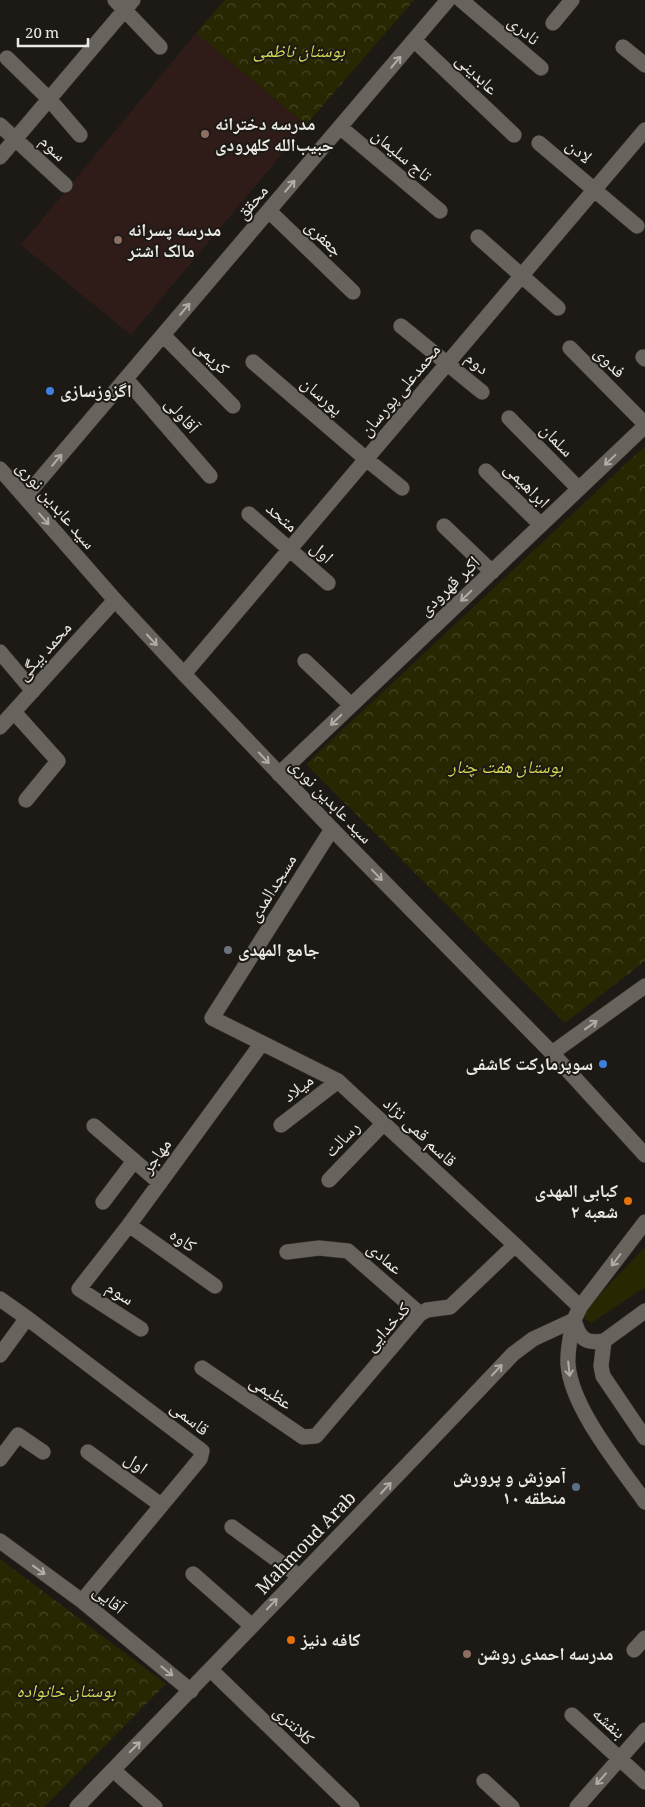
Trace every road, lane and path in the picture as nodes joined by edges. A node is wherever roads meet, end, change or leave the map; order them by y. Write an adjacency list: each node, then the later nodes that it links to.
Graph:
1 (448, 0): 6 (street, محقق)
2 (460, 0): 11 (street, نادری)
3 (572, 0): 5 (street)
4 (124, 3): 7 (street); 12 (street)
5 (553, 23)
6 (414, 40): 14 (street, محقق, one-way to 6); 17 (street, عابدینی)
7 (160, 47)
8 (623, 47): 10 (street)
9 (7, 58): 12 (street)
10 (645, 65)
11 (541, 68)
12 (49, 100): 16 (street); 18 (street)
13 (0, 125): 18 (street, سوم)
14 (340, 127): 23 (street, محقق, one-way to 14); 24 (street, تاج سلیمان)
15 (645, 130): 22 (street, محمدعلی پورسان)
16 (80, 135)
17 (514, 135)
18 (16, 138): 20 (street); 21 (street, سوم)
19 (539, 143): 22 (street, لادن)
20 (0, 157)
21 (65, 185)
22 (595, 189): 25 (street, لادن); 27 (street, محمدعلی پورسان)
23 (269, 210): 28 (street, جعفری); 31 (street, محقق, one-way to 23)
24 (440, 212)
25 (637, 226)
26 (478, 238): 27 (street)
27 (521, 277): 29 (street); 34 (street, محمدعلی پورسان)
28 (353, 292)
29 (558, 308)
30 (401, 326): 34 (street)
31 (163, 335): 35 (street, محقق); 37 (street, کریمی)
32 (570, 348): 39 (street, فدوی)
33 (253, 362): 40 (street, پورسان)
34 (448, 363): 36 (street, دوم); 40 (street, محمدعلی پورسان)
35 (126, 379): 43 (street, آقاولی); 46 (street, محقق, one-way to 35)
36 (482, 392)
37 (233, 406)
38 (509, 418): 45 (street, سلمان)
39 (645, 425): 45 (street, اکبر قهرودی, one-way to 45)
40 (366, 459): 44 (street, پورسان); 50 (street, محمدعلی پورسان)
41 (0, 469): 46 (street, سید عابدین نوری)
42 (486, 471): 48 (street, ابراهیمی)
43 (210, 476)
44 (402, 488)
45 (579, 489): 48 (street, اکبر قهرودی)
46 (25, 497): 53 (street, سید عابدین نوری, one-way to 53)
47 (249, 514): 50 (street, متحد)
48 (541, 525): 51 (street, اکبر قهرودی)
49 (444, 526): 51 (street)
50 (290, 549): 52 (street, اول); 56 (street, محمدعلی پورسان)
51 (492, 572): 58 (street, اکبر قهرودی, one-way to 58)
52 (328, 583)
53 (115, 600): 56 (street, سید عابدین نوری, one-way to 56); 57 (street, محمد بیگی)
54 (0, 652): 57 (street)
55 (305, 661): 58 (street)
56 (184, 674): 61 (street, سید عابدین نوری, one-way to 61)
57 (33, 691): 59 (street, محمد بیگی)
58 (351, 705): 61 (street, اکبر قهرودی, one-way to 61)
59 (14, 712): 60 (street, محمد بیگی); 62 (street)
60 (0, 727)
61 (279, 774): 63 (street, سید عابدین نوری)
62 (26, 800)
63 (332, 829): 65 (street, مسجدالمدی); 67 (street, سید عابدین نوری, one-way to 67)
64 (645, 986): 67 (street, one-way to 64)
65 (212, 1018): 66 (street, قاسم قمی نژاد)
66 (262, 1042): 68 (street, قاسم قمی نژاد); 75 (street, مهاجر)
67 (552, 1053): 72 (street, سید عابدین نوری)
68 (338, 1081): 69 (street, قاسم قمی نژاد); 70 (street, میلاد)
69 (382, 1124): 74 (street, رسالت); 79 (street, قاسم قمی نژاد)
70 (282, 1125)
71 (94, 1126): 73 (street)
72 (644, 1157)
73 (134, 1160): 75 (street); 76 (street)
74 (329, 1180)
75 (160, 1183): 78 (street, مهاجر)
76 (103, 1202)
77 (645, 1222): 86 (street, one-way to 86)
78 (129, 1225): 81 (street, کاوه); 82 (street, مهاجر)
79 (516, 1245): 85 (street, کدخدایی); 86 (street, قاسم قمی نژاد)
80 (286, 1252): 85 (street, عمادی)
81 (214, 1286)
82 (79, 1289): 88 (street, سوم)
83 (0, 1299): 87 (street, قاسمی)
84 (645, 1311): 89 (street)
85 (420, 1314): 92 (street, کدخدایی)
86 (577, 1314): 89 (street, قاسم قمی نژاد); 97 (street, one-way to 97); 102 (street, Mahmoud Arab, one-way to 86)
87 (27, 1318): 90 (street); 98 (street, قاسمی)
88 (141, 1329)
89 (604, 1342): 93 (street)
90 (0, 1355)
91 (202, 1368): 92 (street, عظیمی)
92 (320, 1432)
93 (645, 1438)
94 (43, 1452): 96 (street)
95 (88, 1452): 98 (street, اول)
96 (0, 1459)
97 (645, 1502)
98 (161, 1505): 103 (street, قاسمی)
99 (232, 1528): 102 (street)
100 (0, 1541): 103 (street, آقایی, one-way to 103)
101 (193, 1574): 104 (street)
102 (299, 1576): 104 (street, Mahmoud Arab, one-way to 102)
103 (82, 1601): 108 (street, آقایی, one-way to 108)
104 (252, 1626): 107 (street, Mahmoud Arab)
105 (645, 1638): 106 (street)
106 (634, 1650)
107 (211, 1670): 108 (street, Mahmoud Arab); 117 (street, کلانتری)
108 (191, 1691): 112 (street, Mahmoud Arab, one-way to 108)
109 (572, 1716): 111 (street, بنفشه)
110 (645, 1730): 111 (street)
111 (620, 1759): 114 (street); 119 (street, one-way to 119)
112 (112, 1770): 115 (street, Mahmoud Arab); 116 (street)
113 (484, 1781): 118 (street)
114 (645, 1782)
115 (77, 1807)
116 (155, 1807)
117 (352, 1807)
118 (512, 1807)
119 (577, 1807)

